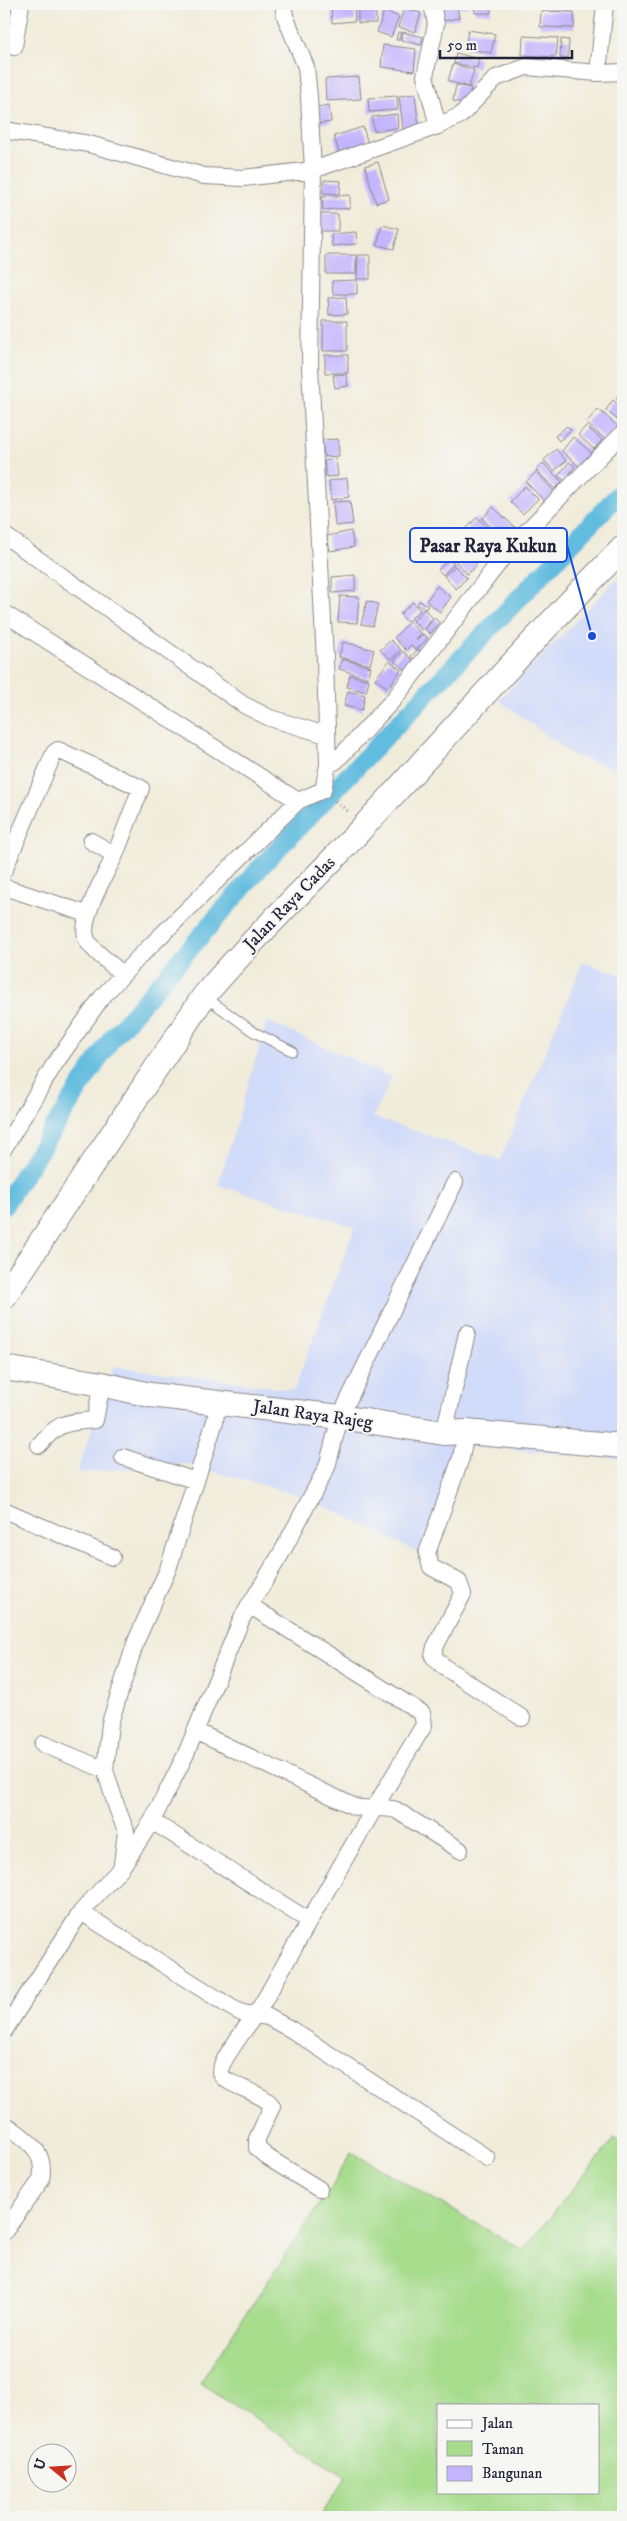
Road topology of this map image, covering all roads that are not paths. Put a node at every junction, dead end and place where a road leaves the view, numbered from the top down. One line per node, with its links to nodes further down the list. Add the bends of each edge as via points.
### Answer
1 (21, 4): 5 (street)
2 (283, 4): 10 (street, via 306,67)
3 (432, 4): 8 (street, via 436,24 425,76)
4 (605, 4): 7 (street)
5 (14, 47)
6 (623, 72): 7 (street)
7 (598, 73): 8 (street, via 526,67 511,71 496,78 461,115)
8 (438, 126): 10 (street)
9 (4, 130): 10 (street, via 89,144 204,176 243,178)
10 (313, 170): 15 (street, via 310,367 326,660)
11 (623, 433): 16 (street, via 511,548 394,699)
12 (4, 536): 15 (street, via 244,705 270,718)
13 (623, 548): 24 (street, Jalan Raya Cadas, via 565,606 363,827 242,950)
14 (4, 613): 17 (street)
15 (326, 735): 16 (street)
16 (327, 774): 17 (street, via 323,790)
17 (298, 801): 23 (street)
18 (90, 842): 19 (street)
19 (115, 855): 20 (street, via 141,788 58,750); 22 (street)
20 (4, 870)
21 (4, 887): 22 (street)
22 (87, 914): 23 (street, via 85,930 88,942)
23 (122, 974): 26 (street, via 54,1065)
24 (204, 996): 25 (lane, via 254,1032); 28 (street, Jalan Raya Cadas)
25 (292, 1051)
26 (4, 1148)
27 (455, 1182): 33 (street)
28 (4, 1298)
29 (467, 1333): 34 (street)
30 (4, 1368): 31 (street, Jalan Raya Rajeg)
31 (102, 1384): 32 (street, Jalan Raya Rajeg, via 150,1395); 35 (street, via 95,1420 64,1422)
32 (218, 1402): 33 (street, Jalan Raya Rajeg); 38 (street)
33 (340, 1417): 34 (street, Jalan Raya Rajeg); 41 (street, via 324,1475)
34 (455, 1433): 36 (street, Jalan Raya Rajeg); 42 (street, via 461,1458 426,1554 431,1567 459,1582 463,1594 435,1647 434,1656 444,1667)
35 (39, 1445)
36 (623, 1446)
37 (123, 1457): 38 (street)
38 (196, 1481): 45 (street, via 168,1569 136,1641 113,1714)
39 (4, 1510): 40 (street)
40 (112, 1557)
41 (249, 1605): 43 (street); 46 (street, via 422,1714 424,1725)
42 (522, 1718)
43 (195, 1731): 46 (street, via 355,1807); 47 (street)
44 (43, 1744): 45 (street)
45 (105, 1770): 49 (street, via 126,1831)
46 (374, 1809): 48 (street, via 396,1810); 51 (street)
47 (152, 1821): 49 (street); 51 (street)
48 (460, 1850)
49 (122, 1868): 50 (street)
50 (81, 1912): 52 (street, via 232,2008); 53 (street)
51 (309, 1921): 52 (street)
52 (256, 2016): 55 (street, via 268,2017 292,2030); 56 (street, via 228,2054 221,2067 221,2075 269,2101 272,2106 257,2148 267,2158)
53 (4, 2031)
54 (4, 2122): 57 (street, via 36,2149 42,2173 41,2180)
55 (487, 2158)
56 (318, 2189)
57 (4, 2232)

